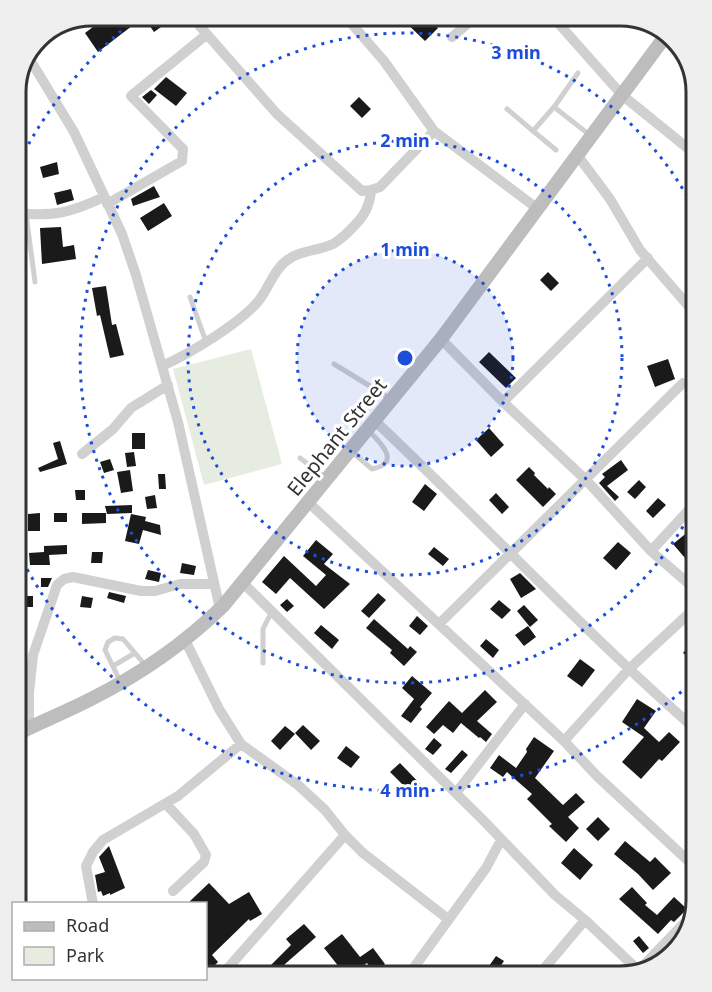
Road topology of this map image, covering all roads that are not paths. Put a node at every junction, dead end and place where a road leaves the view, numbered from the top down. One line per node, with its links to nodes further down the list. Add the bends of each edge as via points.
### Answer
1 (199, 26): 5 (street)
2 (354, 26): 13 (street)
3 (465, 26): 6 (street)
4 (561, 26): 10 (street)
5 (206, 35): 19 (street, via 277,114 362,191); 20 (street, via 131,96 183,149 182,160)
6 (452, 37)
7 (662, 40): 10 (main road, Elephant Street)
8 (32, 63): 20 (street, via 74,132)
9 (578, 73): 11 (lane)
10 (622, 95): 15 (main road, Elephant Street); 16 (street)
11 (554, 108): 14 (lane); 15 (lane)
12 (507, 109): 14 (lane)
13 (434, 131): 19 (street, via 380,187); 21 (street)
14 (533, 131): 17 (lane)
15 (593, 136): 18 (main road, Elephant Street)
16 (686, 147)
17 (556, 150)
18 (578, 156): 21 (main road, Elephant Street); 24 (street)
19 (371, 190): 29 (street, via 367,211 356,225 334,244 285,261 248,312)
20 (106, 201): 22 (street, via 57,215); 31 (street, via 136,275)
21 (538, 209): 28 (main road, Elephant Street)
22 (26, 213)
23 (26, 238): 25 (lane)
24 (648, 258): 27 (street); 35 (street)
25 (35, 282)
26 (190, 297): 29 (lane)
27 (686, 303)
28 (441, 339): 34 (main road, Elephant Street); 35 (street)
29 (206, 342): 31 (street)
30 (334, 364): 34 (lane)
31 (162, 366): 33 (street)
32 (683, 383): 41 (street)
33 (168, 384): 38 (street, via 131,408); 48 (street)
34 (393, 400): 36 (main road, Elephant Street)
35 (503, 402): 41 (street)
36 (372, 426): 37 (main road, Elephant Street); 37 (lane, via 387,452 386,461 372,469); 45 (street)
37 (351, 451): 40 (main road, Elephant Street)
38 (82, 454)
39 (300, 458): 40 (lane)
40 (328, 479): 42 (main road, Elephant Street)
41 (586, 480): 44 (street); 45 (street)
42 (308, 502): 47 (main road, Elephant Street); 52 (street)
43 (686, 513): 44 (street)
44 (651, 551): 46 (street)
45 (511, 552): 52 (street); 58 (street)
46 (686, 581)
47 (242, 582): 49 (main road, Elephant Street); 50 (street)
48 (214, 584): 49 (street); 62 (street, via 180,584 141,591 73,577 64,579 57,585 33,655)
49 (220, 609): 53 (main road, Elephant Street)
50 (272, 611): 55 (lane, via 263,629); 66 (street)
51 (686, 616): 58 (street)
52 (439, 624): 60 (street)
53 (185, 640): 57 (main road, Elephant Street); 65 (street)
54 (135, 653): 56 (lane); 56 (lane, via 123,639 108,642 105,650); 57 (lane)
55 (263, 663)
56 (113, 666): 59 (lane)
57 (147, 667): 59 (main road, Elephant Street)
58 (628, 670): 61 (street); 64 (street)
59 (121, 683): 62 (main road, Elephant Street)
60 (525, 704): 64 (street); 66 (street)
61 (686, 719)
62 (29, 728): 63 (main road, Elephant Street)
63 (26, 730)
64 (564, 741): 70 (street)
65 (241, 744): 67 (street); 68 (street, via 298,785)
66 (456, 793): 69 (street)
67 (166, 804): 71 (street, via 194,834 206,855 204,862); 72 (street, via 104,840 93,852 86,866)
68 (345, 835): 73 (street); 78 (street)
69 (501, 840): 73 (street, via 486,868); 74 (street)
70 (686, 859)
71 (173, 891)
72 (93, 902)
73 (448, 919): 79 (street)
74 (585, 920): 77 (street); 80 (street)
75 (680, 927): 76 (street)
76 (650, 959)
77 (633, 965)
78 (230, 966)
79 (414, 966)
80 (546, 966)

